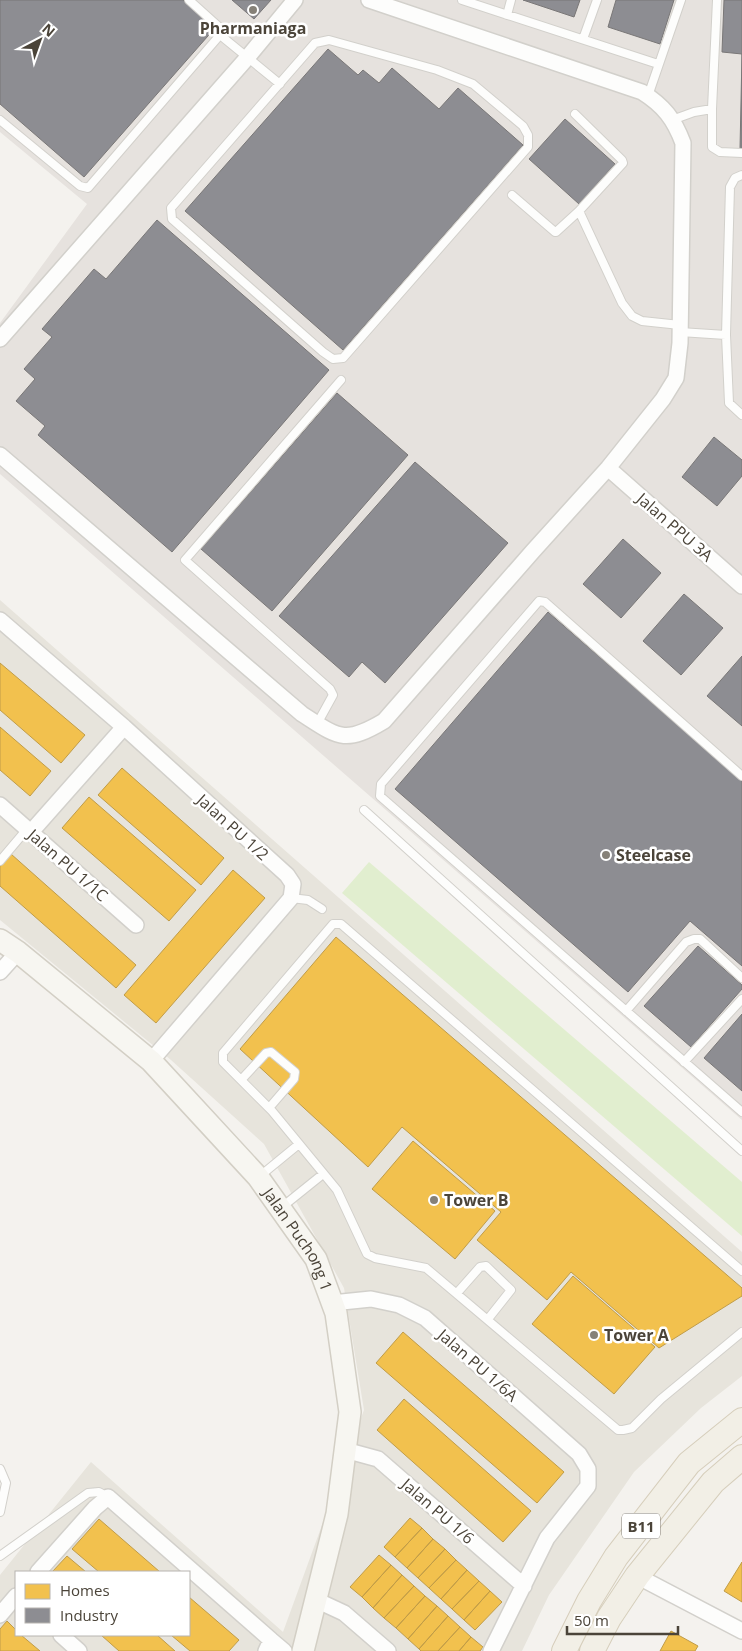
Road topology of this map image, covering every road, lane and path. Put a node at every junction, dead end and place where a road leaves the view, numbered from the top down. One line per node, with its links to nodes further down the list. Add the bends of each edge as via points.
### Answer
1 (189, 0): 10 (lane, via 219,27)
2 (295, 0): 12 (street)
3 (368, 0): 15 (street)
4 (462, 0): 9 (lane)
5 (511, 0): 9 (lane)
6 (597, 0): 11 (lane)
7 (681, 0): 13 (lane)
8 (717, 0): 16 (lane)
9 (507, 14): 11 (lane)
10 (220, 35): 12 (lane); 18 (lane, via 88,188 80,186)
11 (583, 39): 13 (lane)
12 (247, 58): 14 (lane); 26 (street)
13 (658, 64): 15 (lane)
14 (280, 84): 14 (lane, via 315,43 329,40 437,70 473,84 524,126 528,136 528,146 343,358 333,359 322,352 172,219 171,208)
15 (648, 96): 19 (street)
16 (712, 109): 19 (lane); 20 (lane, via 712,147 720,152)
17 (575, 114): 23 (lane, via 623,163)
18 (0, 120)
19 (672, 120): 24 (street, via 683,143)
20 (742, 154)
21 (742, 175): 25 (lane, via 735,178 730,187)
22 (512, 195): 23 (lane, via 554,232)
23 (579, 211): 24 (lane, via 622,303 632,316)
24 (680, 328): 25 (lane); 30 (street, via 676,378)
25 (726, 334): 28 (lane, via 729,403)
26 (0, 338)
27 (341, 380): 33 (lane, via 185,560 330,690 333,695)
28 (742, 414)
29 (0, 455): 33 (street)
30 (608, 468): 31 (street, Jalan PPU 3A); 33 (street, via 384,721 366,732 345,737)
31 (742, 586)
32 (0, 620): 34 (street, Jalan PU 1/2)
33 (317, 724)
34 (124, 728): 38 (street); 40 (street, Jalan PU 1/2, via 287,875 293,884)
35 (742, 776): 48 (lane, via 545,602 539,601 381,784 380,796)
36 (0, 806): 38 (street, Jalan PU 1/1C)
37 (364, 810): 55 (lane)
38 (29, 831): 39 (lane); 42 (street, Jalan PU 1/1C)
39 (0, 861)
40 (291, 898): 41 (lane, via 308,900); 49 (street)
41 (322, 909)
42 (136, 924)
43 (0, 940): 44 (street, Jalan Puchong 1)
44 (18, 952): 45 (street); 49 (street, Jalan Puchong 1)
45 (0, 972)
46 (742, 978): 48 (lane, via 700,939 694,939 686,942)
47 (742, 1000): 50 (lane)
48 (626, 1011): 50 (lane)
49 (151, 1061): 57 (street, Jalan Puchong 1)
50 (684, 1062): 53 (lane)
51 (241, 1080): 52 (lane); 52 (lane, via 266,1053 271,1052 296,1072 294,1079); 59 (lane, via 222,1062 223,1054 333,924 341,924)
52 (269, 1108): 54 (lane)
53 (742, 1112)
54 (299, 1144): 56 (lane); 57 (lane)
55 (742, 1151)
56 (323, 1174): 58 (lane); 60 (lane, via 336,1190 367,1254 426,1268)
57 (258, 1177): 58 (street, Jalan Puchong 1)
58 (281, 1209): 61 (street, Jalan Puchong 1, via 316,1258)
59 (742, 1271)
60 (457, 1293): 62 (lane); 62 (lane, via 480,1267 486,1266 511,1290)
61 (332, 1303): 65 (street, Jalan Puchong 1, via 350,1412); 75 (street, Jalan PU 1/6A, via 371,1299 400,1305 425,1318 579,1454 588,1469 588,1486 547,1538)
62 (488, 1319): 63 (lane, via 618,1430 632,1428 661,1399)
63 (742, 1332)
64 (742, 1420): 87 (main road, B11, via 690,1463 622,1549 589,1601)
65 (345, 1450): 75 (street, Jalan PU 1/6, via 378,1459); 77 (street, Jalan Puchong 1, via 337,1514)
66 (742, 1457): 74 (main road, B11, via 713,1482)
67 (0, 1469): 69 (lane, via 6,1483)
68 (108, 1497): 70 (lane, via 99,1492 88,1492); 71 (street, via 94,1508); 72 (street)
69 (0, 1512)
70 (0, 1556)
71 (39, 1571)
72 (188, 1571)
73 (190, 1573): 81 (street)
74 (637, 1576): 79 (street); 88 (main road, B11)
75 (524, 1586): 86 (street)
76 (15, 1597): 78 (street)
77 (316, 1600): 84 (street, Jalan Puchong 1); 85 (street, via 344,1613)
78 (0, 1615)
79 (742, 1631)
80 (62, 1636): 82 (street)
81 (268, 1645): 83 (street)
82 (79, 1651)
83 (284, 1651)
84 (303, 1651)
85 (388, 1651)
86 (491, 1651)
87 (564, 1651)
88 (592, 1651)

